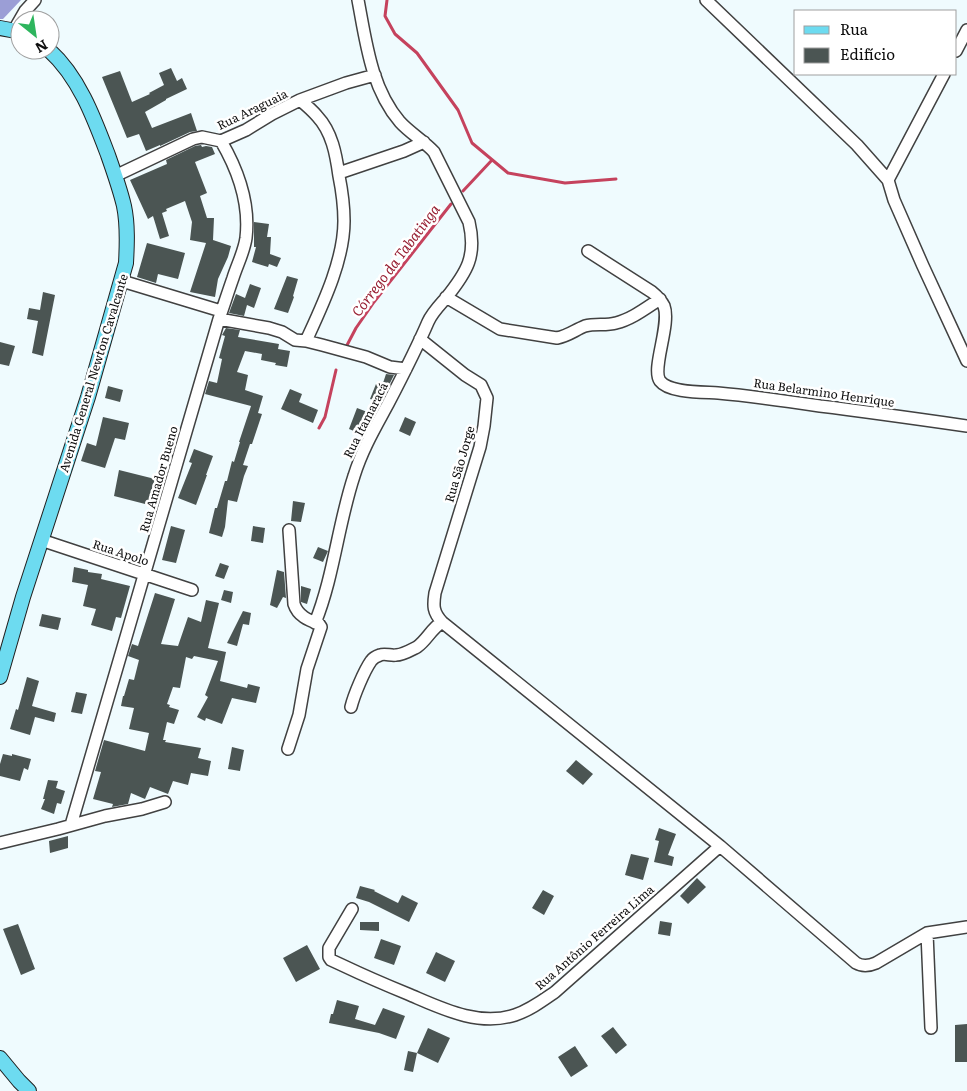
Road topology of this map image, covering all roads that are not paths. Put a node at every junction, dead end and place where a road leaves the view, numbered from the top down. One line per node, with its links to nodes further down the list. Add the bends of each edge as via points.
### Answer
1 (35, 0): 4 (street)
2 (358, 0): 8 (street)
3 (706, 0): 15 (street)
4 (25, 10)
5 (967, 30): 6 (street)
6 (957, 49)
7 (59, 60): 14 (main road, Avenida General Newton Cavalcante, via 77,85 92,115)
8 (375, 75): 10 (street, Rua Araguaia); 12 (street, via 391,110)
9 (943, 75): 15 (street)
10 (300, 100): 11 (street, Rua Araguaia); 13 (street, via 327,129)
11 (221, 141): 14 (street, Rua Araguaia, via 202,137 192,139); 20 (street, Rua Amador Bueno, via 240,183 247,221 246,239)
12 (424, 142): 13 (street); 18 (street, Rua Itamaracá, via 440,162 471,233 471,258)
13 (339, 172): 22 (street, via 344,222 338,259)
14 (116, 176): 17 (main road, Avenida General Newton Cavalcante, via 127,235)
15 (888, 180): 23 (street, via 894,200)
16 (588, 251): 19 (street)
17 (122, 280): 20 (street); 27 (main road, Avenida General Newton Cavalcante)
18 (446, 297): 19 (street, via 500,329 557,338 586,326 616,323); 21 (street, Rua Itamaracá, via 432,314)
19 (660, 299): 25 (street, Rua Belarmino Henrique, via 666,314 658,378 665,386)
20 (220, 315): 22 (street); 28 (street, Rua Amador Bueno)
21 (420, 339): 24 (street, Rua Itamaracá); 30 (street, Rua São Jorge, via 481,385 487,398 480,447 435,593 433,607)
22 (306, 341): 24 (street)
23 (967, 361)
24 (406, 369): 31 (street, Rua Itamaracá, via 364,448 354,476)
25 (967, 426)
26 (290, 530): 31 (street, via 294,604 300,615)
27 (41, 540): 28 (street, Rua Apolo); 32 (main road, Avenida General Newton Cavalcante)
28 (144, 575): 29 (street, Rua Apolo); 36 (street, Rua Amador Bueno)
29 (192, 590)
30 (442, 622): 33 (street, via 415,648 396,656 383,654 373,658); 38 (street)
31 (317, 624): 34 (street, Rua Itamaracá, via 321,629 307,669 299,715)
32 (0, 677)
33 (351, 707)
34 (288, 749)
35 (165, 802): 36 (street)
36 (71, 825): 37 (street)
37 (0, 843)
38 (720, 846): 39 (street, Rua Antônio Ferreira Lima, via 555,992 534,1007 496,1019 450,1012 331,960 329,948); 41 (street, via 860,966 870,966)
39 (352, 909)
40 (967, 927): 41 (street)
41 (927, 933): 42 (street)
42 (931, 1028)
43 (0, 1058): 44 (main road)
44 (29, 1091)

